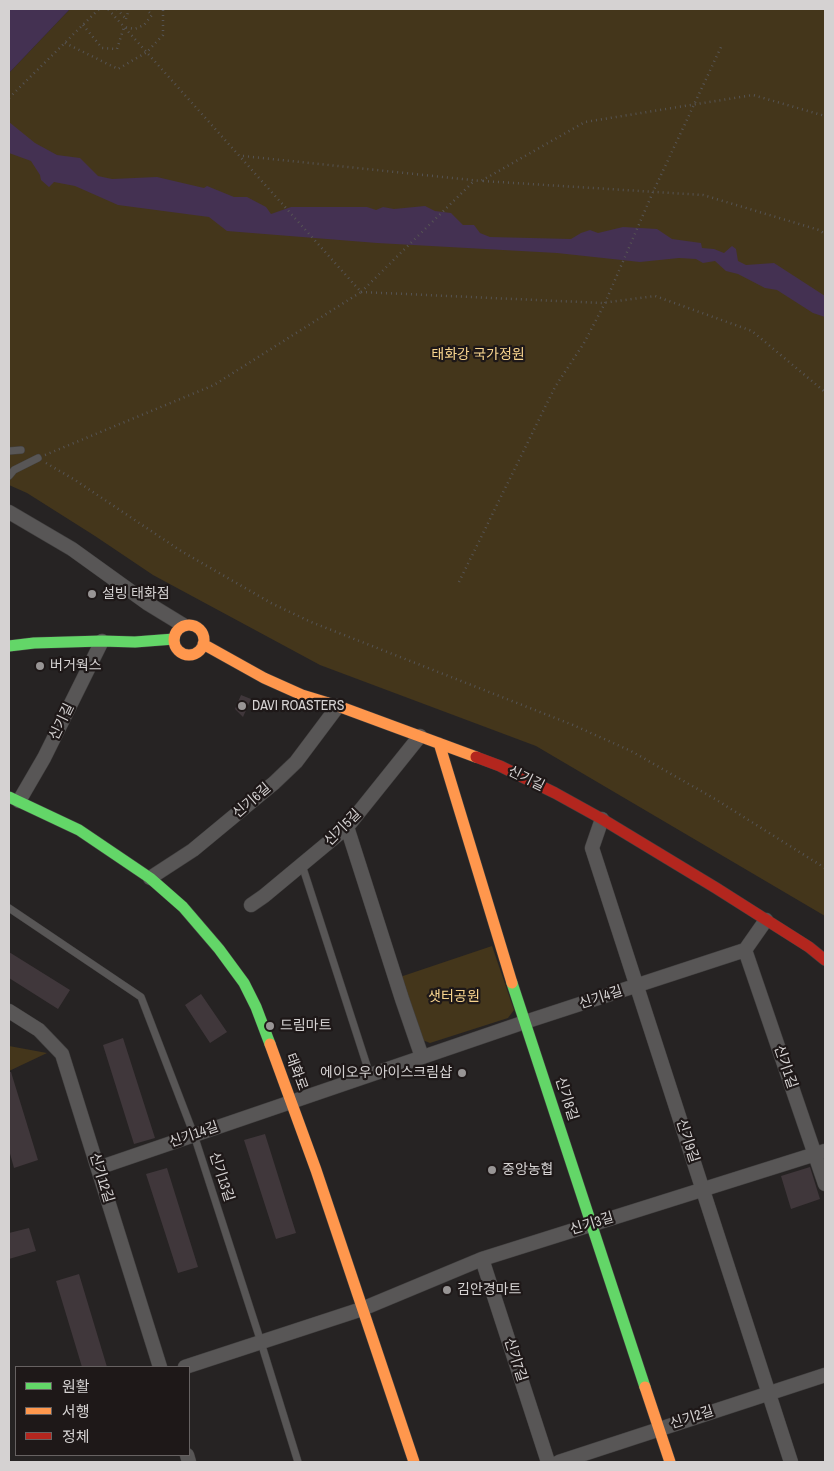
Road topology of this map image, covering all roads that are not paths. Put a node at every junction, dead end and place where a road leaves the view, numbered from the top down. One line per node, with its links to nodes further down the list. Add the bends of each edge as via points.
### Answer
1 (21, 450): 2 (lane)
2 (9, 451)
3 (38, 458): 4 (lane)
4 (9, 476)
5 (9, 512): 6 (street, via 72,549)
6 (183, 625): 7 (street); 9 (street, via 199,628)
7 (174, 638): 8 (street); 9 (street, via 177,650 186,655 197,652)
8 (102, 641): 10 (street); 14 (street, 신기길, via 44,758)
9 (203, 644): 11 (street, 신기길, via 264,678)
10 (9, 646)
11 (338, 706): 12 (street, 신기길); 18 (street, 신기6길, via 296,762 274,783 194,850)
12 (420, 736): 13 (street, 신기길); 16 (street, 신기5길)
13 (439, 743): 15 (street, 신기길, via 500,766); 26 (street, 신기8길)
14 (14, 799): 18 (street, 태화로, via 79,830)
15 (602, 819): 21 (street, 신기길); 24 (street, 신기9길, via 592,848)
16 (348, 827): 17 (street, 신기5길); 27 (street)
17 (302, 865): 19 (street, 신기5길); 28 (lane)
18 (150, 878): 29 (street, 태화로, via 183,907 244,983)
19 (250, 904)
20 (9, 908): 30 (lane, 신기13길, via 141,997)
21 (766, 920): 22 (street); 23 (street, 신기길)
22 (745, 950): 24 (street, 신기4길); 31 (street, 신기1길)
23 (825, 960)
24 (637, 986): 26 (street, 신기4길); 34 (street, 신기9길)
25 (9, 1011): 32 (street, 신기12길, via 39,1030 62,1054)
26 (524, 1022): 27 (street, 신기4길); 35 (street, 신기8길)
27 (422, 1057): 28 (street, 신기4길)
28 (370, 1075): 29 (street, 신기4길)
29 (291, 1102): 30 (street, 신기14길); 37 (street, 태화로)
30 (194, 1134): 32 (street, 신기14길); 38 (lane, 신기13길)
31 (820, 1153): 33 (street, 신기1길); 34 (street, 신기3길)
32 (98, 1168): 39 (street, 신기12길)
33 (825, 1184)
34 (703, 1189): 35 (street, 신기3길); 42 (street, 신기9길)
35 (592, 1224): 36 (street, 신기3길); 43 (street, 신기8길)
36 (482, 1259): 37 (street, 신기3길); 46 (street, 신기7길)
37 (362, 1309): 38 (street, 신기3길); 45 (street, 태화로)
38 (261, 1341): 40 (street, 신기3길); 44 (lane, 신기13길)
39 (160, 1366)
40 (188, 1366)
41 (825, 1375): 42 (street, 신기2길)
42 (769, 1393): 43 (street, 신기2길); 49 (street, 신기9길)
43 (659, 1429): 47 (street, 신기2길); 48 (street, 신기8길)
44 (298, 1462)
45 (414, 1462)
46 (548, 1462)
47 (559, 1462)
48 (670, 1462)
49 (791, 1462)

